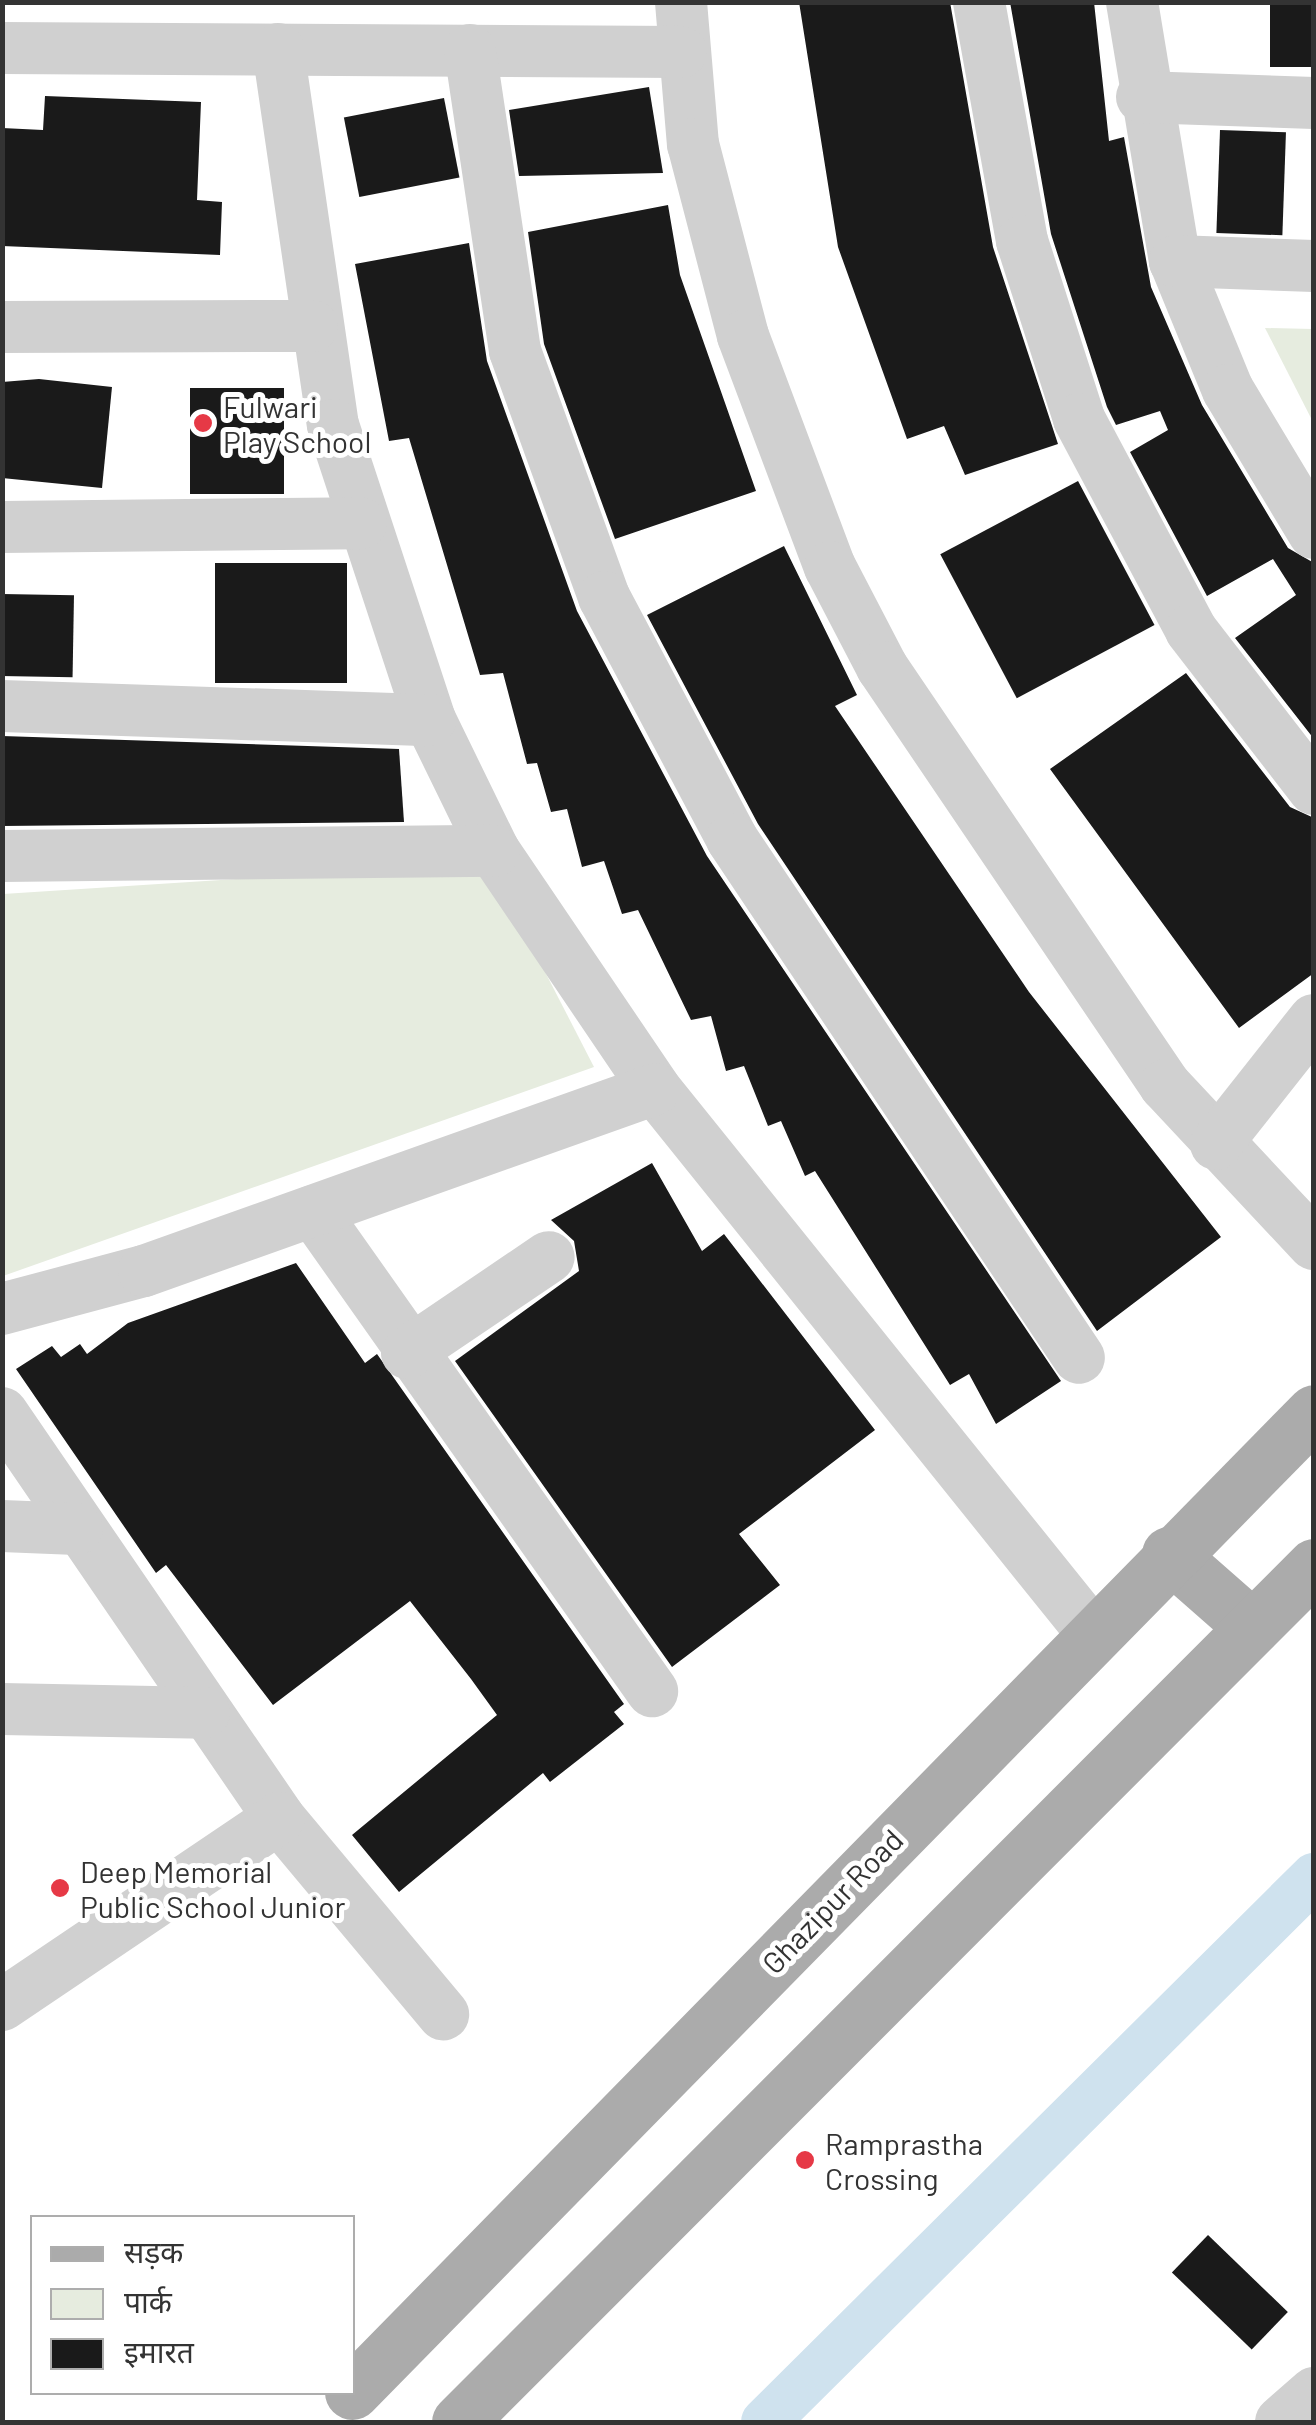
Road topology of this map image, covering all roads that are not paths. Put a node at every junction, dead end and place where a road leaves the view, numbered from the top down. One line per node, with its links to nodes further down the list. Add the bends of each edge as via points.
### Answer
1 (979, 2): 18 (street, via 1017,222 1079,419 1191,630)
2 (1132, 2): 7 (street)
3 (681, 27): 6 (street); 23 (street, via 693,144 743,336 830,567 979,814 1165,1086)
4 (2, 48): 5 (street)
5 (278, 49): 6 (street); 11 (street)
6 (470, 50): 29 (street, via 514,352 604,597 732,839)
7 (1142, 97): 8 (street); 9 (street)
8 (1314, 103)
9 (1175, 261): 10 (street); 15 (street, via 1228,390)
10 (1314, 266)
11 (312, 326): 12 (street); 13 (street)
12 (2, 327)
13 (361, 523): 14 (street); 17 (street)
14 (2, 527)
15 (1314, 533)
16 (2, 706): 17 (street)
17 (430, 720): 19 (street)
18 (1314, 789)
19 (494, 851): 20 (street); 22 (street)
20 (2, 856)
21 (1314, 1020): 23 (street)
22 (655, 1089): 24 (street); 37 (street)
23 (1216, 1144): 25 (street)
24 (313, 1210): 27 (street); 28 (street)
25 (1314, 1244)
26 (548, 1257): 28 (street)
27 (2, 1309)
28 (407, 1353): 38 (street)
29 (1079, 1358)
30 (2, 1413): 33 (street)
31 (1313, 1414): 34 (main road, Ghazipur Road)
32 (2, 1526): 33 (street)
33 (77, 1529): 40 (street)
34 (1169, 1554): 36 (main road); 37 (main road, Ghazipur Road)
35 (1309, 1579): 36 (main road)
36 (1252, 1627): 48 (main road)
37 (1093, 1634): 44 (main road, Ghazipur Road)
38 (652, 1691)
39 (2, 1709): 40 (street)
40 (204, 1713): 41 (street)
41 (278, 1818): 42 (street); 43 (street)
42 (2, 2005)
43 (443, 2014)
44 (355, 2389)
45 (1314, 2393): 49 (street)
46 (349, 2395): 47 (main road, Ghazipur Road)
47 (323, 2422)
48 (458, 2422)
49 (1281, 2422)

